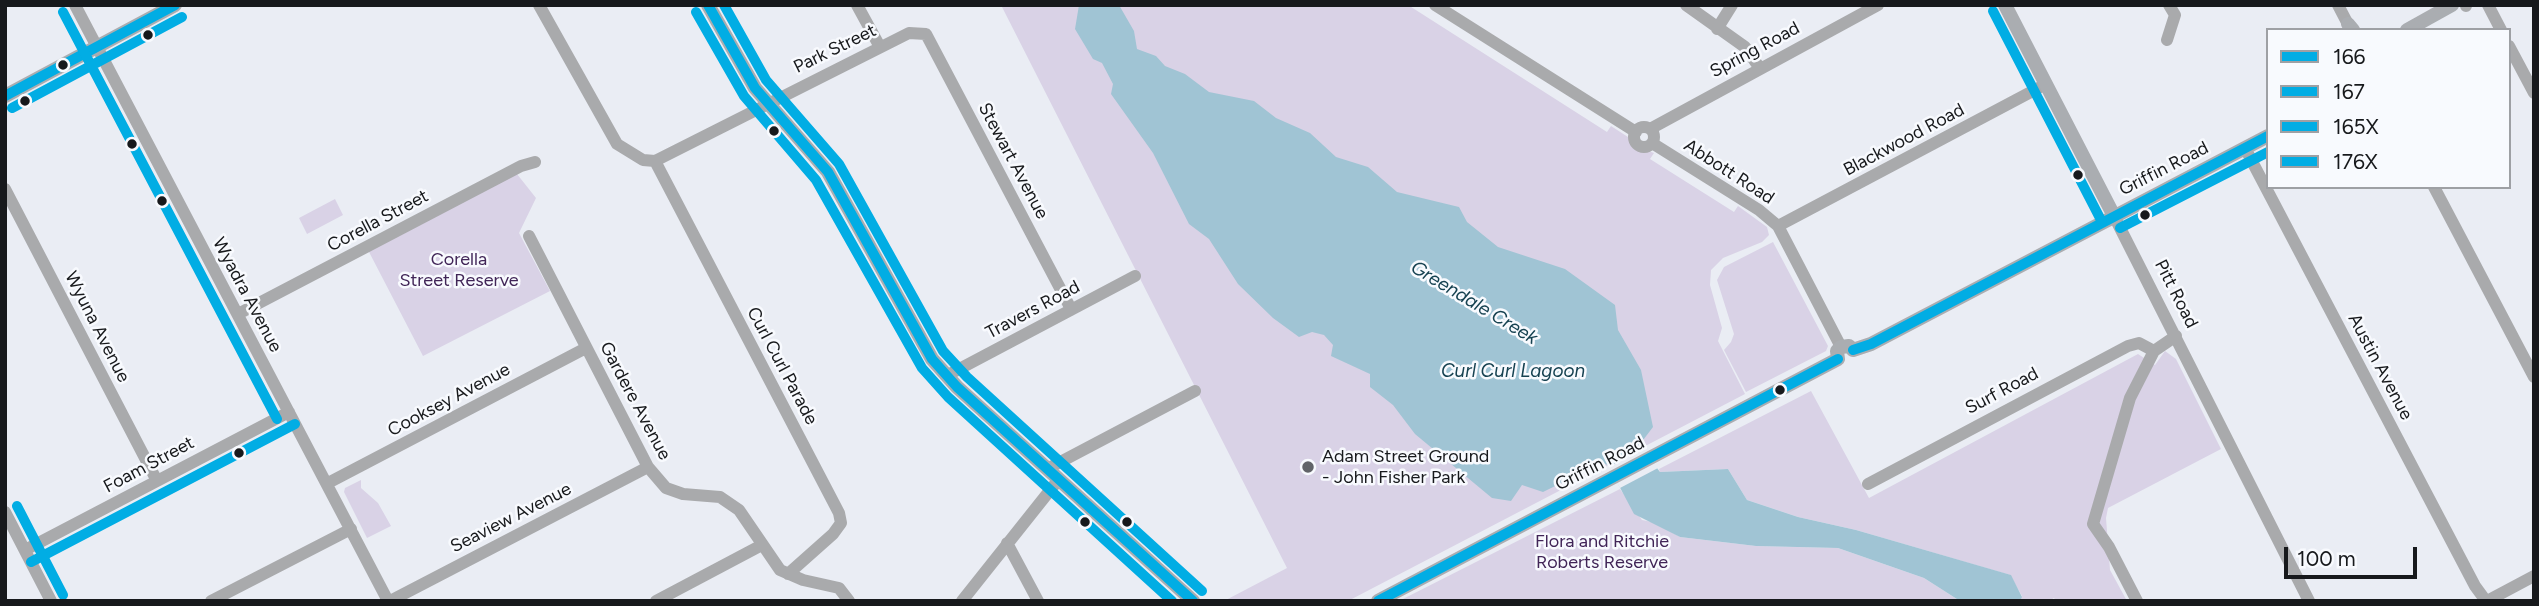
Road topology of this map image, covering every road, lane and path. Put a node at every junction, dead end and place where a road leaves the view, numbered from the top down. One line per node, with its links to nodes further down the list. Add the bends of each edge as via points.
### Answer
1 (75, 5): 23 (street, Wyadra Avenue)
2 (175, 5): 23 (main road)
3 (539, 5): 36 (street, via 617,144 636,158)
4 (708, 5): 30 (main road)
5 (857, 5): 24 (street)
6 (1435, 5): 32 (street, Abbott Road)
7 (1686, 5): 20 (street)
8 (1732, 5): 20 (street)
9 (1878, 5): 26 (street, Spring Road)
10 (2005, 5): 27 (main road, Pitt Road)
11 (2169, 5): 22 (street, via 2175,15)
12 (2338, 5): 16 (street)
13 (2452, 5): 17 (main road)
14 (2466, 5): 18 (main road)
15 (2488, 5): 19 (street)
16 (2350, 28)
17 (2411, 28)
18 (2426, 28)
19 (2500, 28)
20 (1717, 29): 26 (street, via 1745,47)
21 (921, 31): 24 (street, Park Street); 46 (street, Stewart Avenue, via 930,39)
22 (2167, 40)
23 (97, 47): 29 (main road); 47 (street, Wyadra Avenue)
24 (880, 47): 30 (street, Park Street)
25 (2511, 50): 28 (street)
26 (1759, 67): 31 (street, Spring Road)
27 (2046, 84): 42 (main road, Pitt Road); 43 (street, Blackwood Road)
28 (2534, 93)
29 (5, 96)
30 (767, 103): 36 (street, Park Street); 53 (main road, via 828,172 919,340)
31 (1650, 128): 32 (street); 34 (street)
32 (1636, 132): 34 (street, Abbott Road, via 1634,138 1640,146)
33 (2266, 137): 35 (main road, Griffin Road)
34 (1652, 143): 43 (street, Abbott Road)
35 (2245, 148): 38 (street, Austin Avenue); 42 (main road, Griffin Road)
36 (655, 160): 68 (street, Curl Curl Parade, via 839,513 841,523 833,534)
37 (535, 162): 47 (street, Corella Street)
38 (2266, 188)
39 (5, 189): 60 (street, Wyuna Avenue)
40 (2267, 189): 81 (street, Austin Avenue)
41 (2435, 189): 52 (street)
42 (2114, 216): 48 (street, Pitt Road); 51 (main road, Griffin Road, via 1871,344)
43 (1777, 226): 51 (street, Abbott Road)
44 (529, 236): 49 (street, Gardere Avenue)
45 (1135, 276): 46 (street, Travers Road)
46 (1071, 309): 53 (street, Travers Road)
47 (238, 314): 56 (street, Wyadra Avenue)
48 (2176, 336): 50 (street); 80 (street, Pitt Road)
49 (586, 348): 57 (street, Gardere Avenue); 61 (street, Cooksey Avenue)
50 (2154, 351): 62 (street, Surf Road, via 2135,343 2110,354); 79 (street, via 2124,410 2092,524)
51 (1844, 352): 78 (main road, Griffin Road)
52 (2531, 363): 54 (street)
53 (946, 376): 58 (main road)
54 (2534, 377)
55 (1195, 391): 58 (street)
56 (289, 412): 60 (street, Foam Street); 61 (street, Wyadra Avenue)
57 (648, 467): 66 (street, Gardere Avenue, via 666,488 720,497 739,510); 72 (street, Seaview Avenue)
58 (1047, 469): 59 (main road)
59 (1059, 480): 65 (street); 77 (main road)
60 (157, 481): 67 (street, Foam Street)
61 (328, 483): 64 (street, Wyadra Avenue)
62 (1868, 484)
63 (5, 512): 67 (street)
64 (351, 529): 71 (street); 72 (street, Wyadra Avenue)
65 (1007, 543): 75 (street); 76 (street)
66 (760, 545): 68 (street, Gardere Avenue); 73 (street)
67 (25, 550): 70 (street)
68 (788, 574): 74 (street, Gardere Avenue, via 839,588)
69 (2534, 576): 81 (street)
70 (51, 601)
71 (211, 601)
72 (389, 601)
73 (656, 601)
74 (849, 601)
75 (962, 601)
76 (1038, 601)
77 (1193, 601)
78 (1378, 601)
79 (2137, 601)
80 (2309, 601)
81 (2486, 601)

